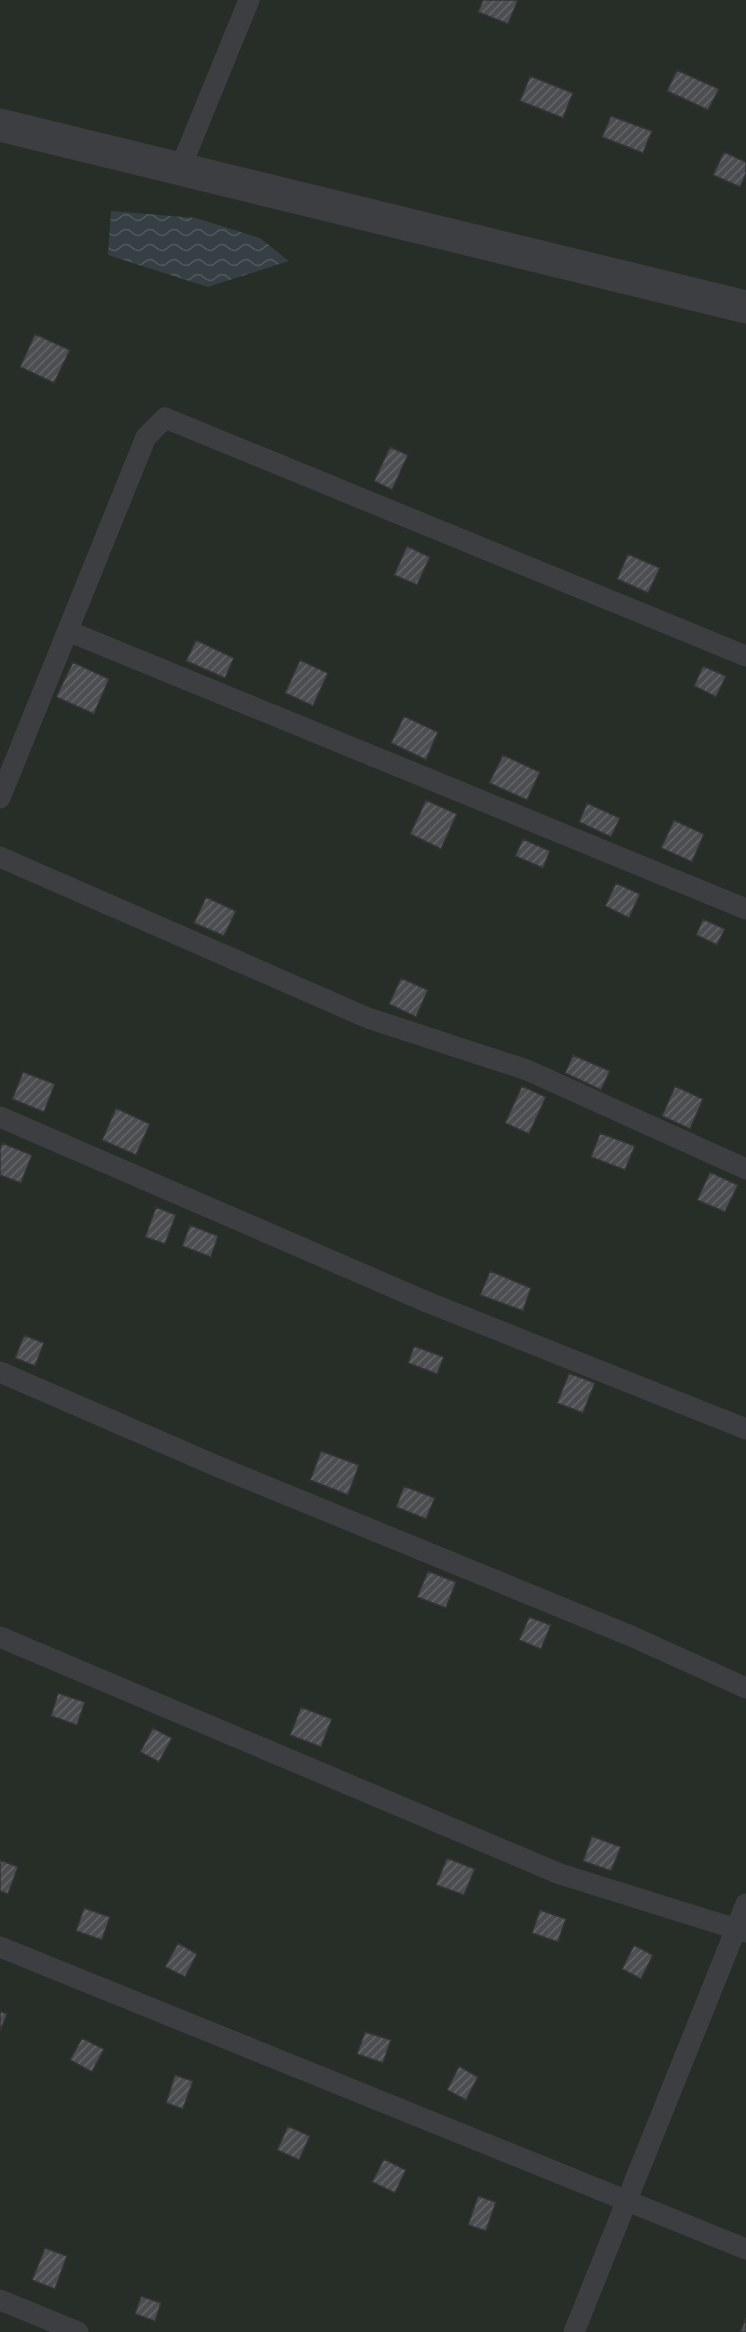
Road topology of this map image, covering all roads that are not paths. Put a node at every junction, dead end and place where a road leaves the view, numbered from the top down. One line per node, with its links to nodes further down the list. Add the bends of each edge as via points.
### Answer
1 (249, 0): 3 (lane)
2 (0, 125): 3 (street)
3 (180, 169): 4 (street)
4 (746, 306)
5 (68, 631): 6 (lane, via 146,437 165,418); 7 (lane); 9 (lane)
6 (746, 656)
7 (0, 798)
8 (0, 857): 11 (lane, via 368,1018 527,1070)
9 (746, 909)
10 (0, 1117): 13 (lane, via 427,1302)
11 (746, 1169)
12 (0, 1372): 15 (lane, via 219,1467 631,1636)
13 (746, 1429)
14 (0, 1637): 17 (lane, via 560,1874)
15 (746, 1688)
16 (746, 1904): 17 (lane)
17 (741, 1930): 19 (lane)
18 (0, 1947): 19 (lane)
19 (628, 2201): 20 (lane); 23 (lane)
20 (746, 2249)
21 (0, 2300): 22 (lane)
22 (78, 2332)
23 (574, 2332)

